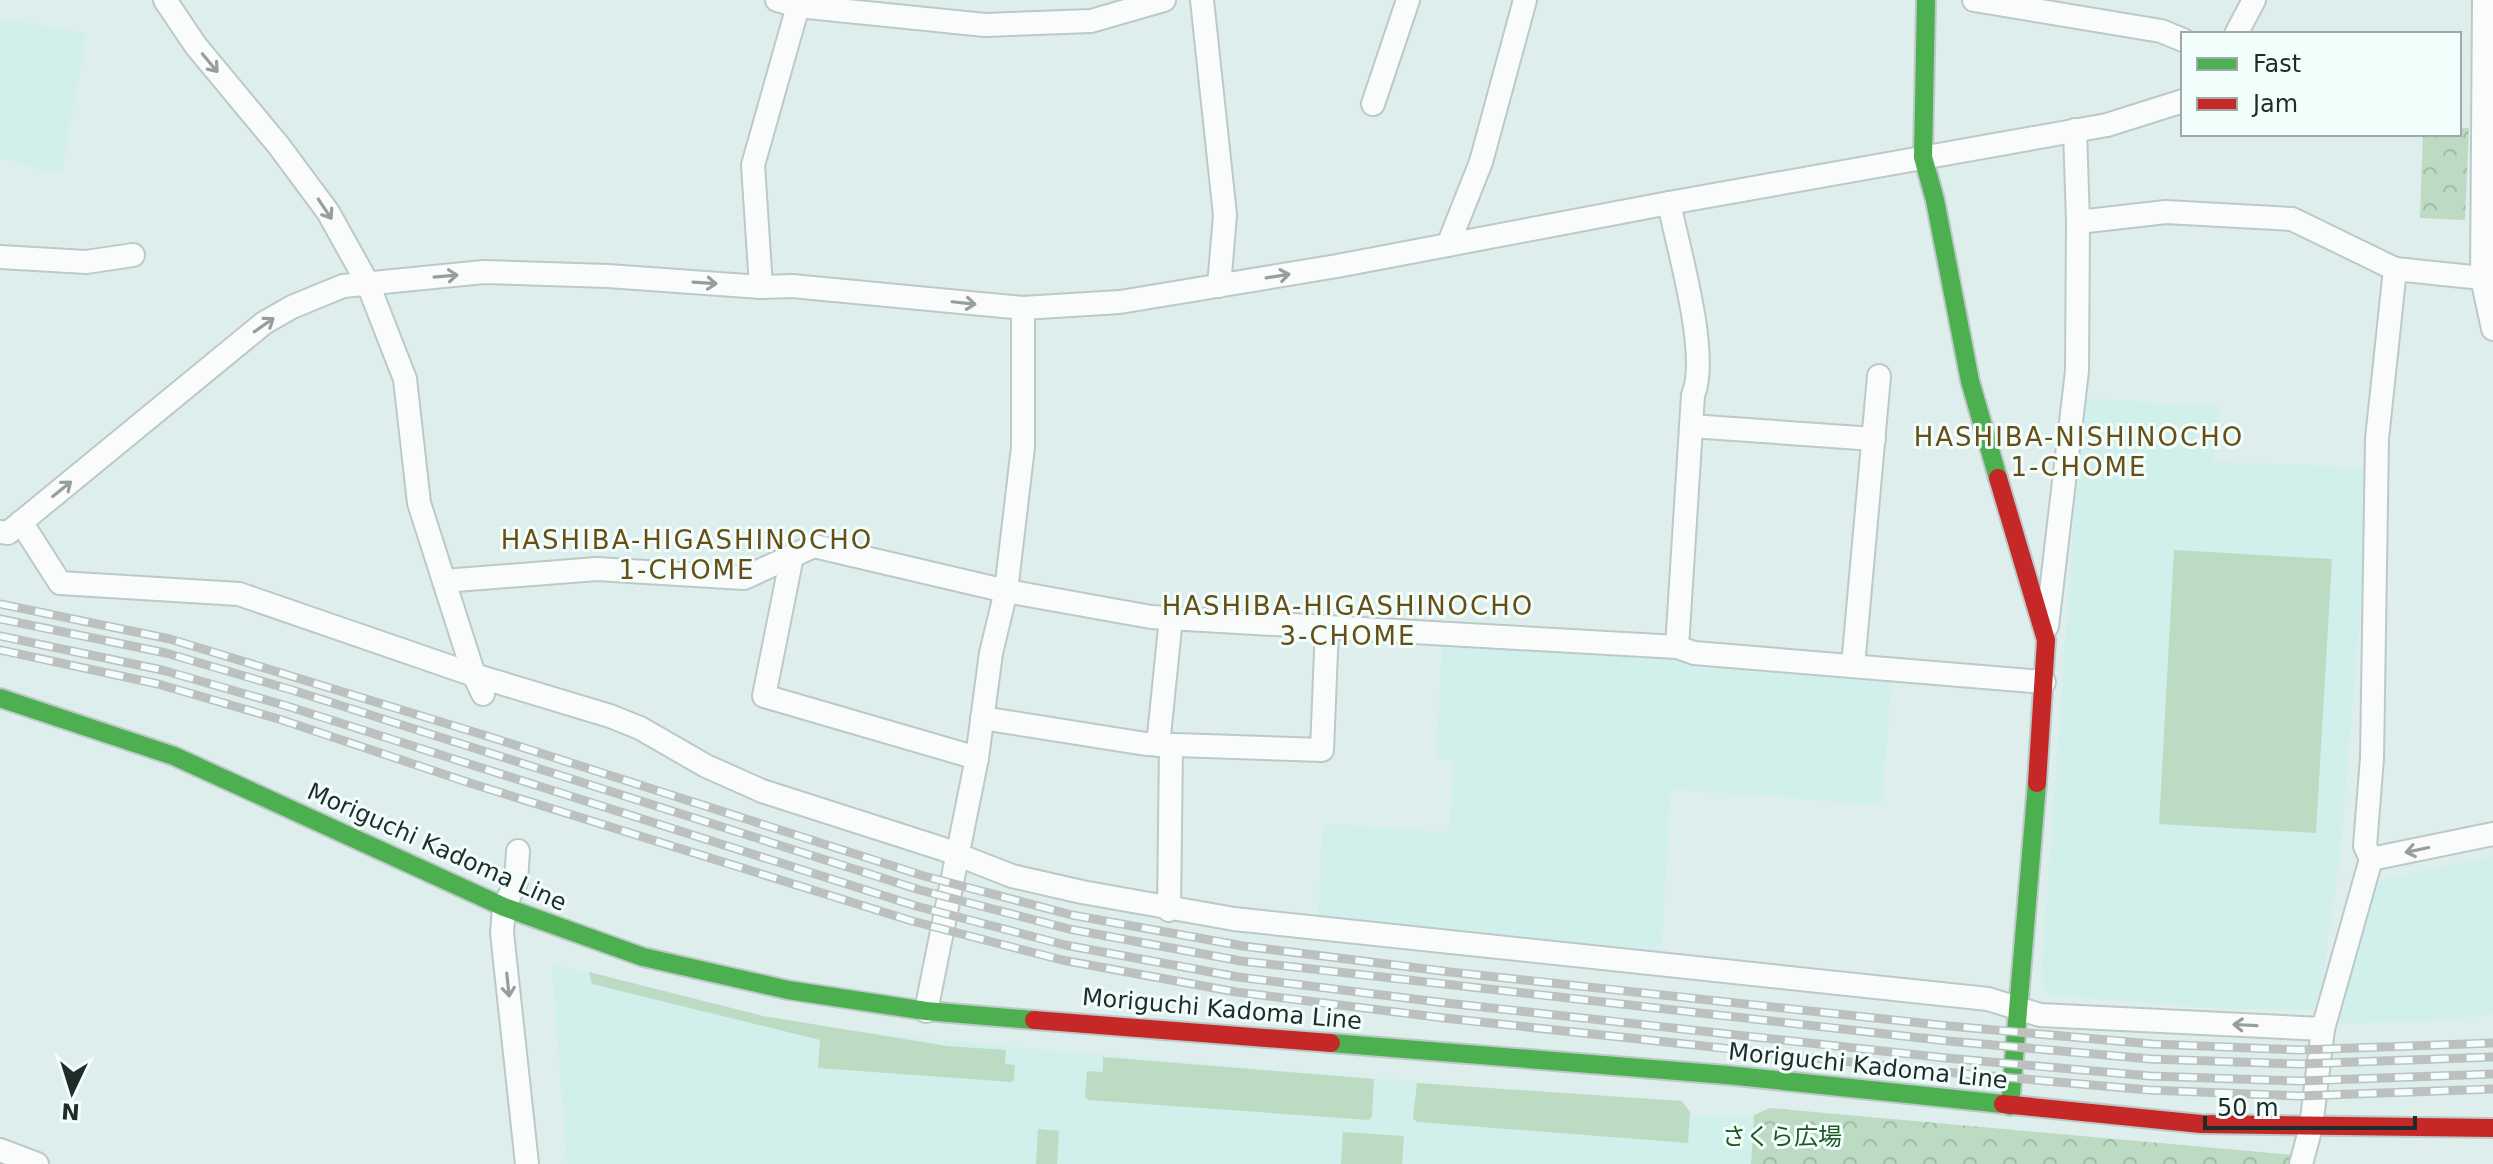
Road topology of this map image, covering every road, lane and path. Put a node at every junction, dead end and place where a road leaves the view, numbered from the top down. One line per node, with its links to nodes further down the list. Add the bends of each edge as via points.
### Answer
1 (165, 0): 24 (street, one-way to 24, via 328,212)
2 (1164, 0): 10 (street, via 1091,21 985,25)
3 (1202, 0): 25 (street, via 1225,215)
4 (1408, 0): 14 (street)
5 (1525, 0): 19 (street, via 1481,162)
6 (1926, 0): 16 (main road)
7 (1974, 0): 12 (street, via 2161,31)
8 (2254, 0): 11 (street)
9 (2484, 0): 23 (street)
10 (788, 3): 26 (street, via 753,165)
11 (2237, 32)
12 (2181, 39)
13 (2181, 102): 15 (street)
14 (1373, 104)
15 (2075, 130): 16 (street); 18 (street)
16 (1923, 157): 17 (street); 39 (main road, via 1970,381)
17 (1669, 203): 19 (street); 30 (street, via 1698,350)
18 (2078, 222): 22 (street, via 2166,212 2292,219); 39 (street, via 2077,371)
19 (1448, 245): 25 (street, one-way to 19)
20 (133, 255): 21 (street, via 86,262)
21 (0, 257)
22 (2395, 269): 23 (street); 51 (street, via 2377,439 2372,758 2365,846)
23 (2482, 278): 28 (street)
24 (368, 284): 26 (street, one-way to 26, via 484,272); 32 (street, one-way to 24, via 264,323 343,286); 35 (street, via 405,379 419,503)
25 (1219, 286): 27 (street, via 1120,302)
26 (761, 287): 27 (street, one-way to 27)
27 (1023, 308): 36 (street, via 1023,447)
28 (2493, 329)
29 (1879, 376): 31 (street)
30 (1691, 426): 31 (street); 40 (street)
31 (1874, 439): 41 (street)
32 (21, 522): 33 (street, via 8,533); 43 (street, via 60,583 239,594)
33 (0, 532)
34 (792, 556): 35 (street, via 744,578 597,569); 36 (street, via 814,546); 47 (street, via 764,696)
35 (444, 581): 43 (street)
36 (1006, 591): 37 (street); 45 (street)
37 (1171, 618): 38 (street); 46 (street)
38 (1327, 627): 40 (street); 46 (street, via 1322,750)
39 (2046, 640): 42 (main road)
40 (1677, 647): 41 (street, via 1694,653)
41 (1853, 666): 42 (street)
42 (2044, 682): 54 (main road)
43 (478, 685): 50 (street, via 610,716 762,791)
44 (0, 698): 52 (main road, Moriguchi Kadoma Line, via 174,756)
45 (982, 718): 46 (street); 47 (street)
46 (1165, 745): 53 (street)
47 (977, 758): 50 (street)
48 (2493, 834): 51 (street, one-way to 51)
49 (518, 851): 52 (street, via 516,882)
50 (958, 855): 53 (street, via 1012,876); 55 (street)
51 (2371, 859): 56 (street)
52 (504, 907): 55 (main road, Moriguchi Kadoma Line, via 643,957 788,990); 62 (street, one-way to 62, via 502,933)
53 (1169, 910): 54 (street, via 1972,997)
54 (2018, 1007): 56 (street, one-way to 54, via 2040,1015); 57 (main road)
55 (926, 1011): 57 (main road, Moriguchi Kadoma Line, via 1711,1074)
56 (2323, 1029): 58 (street)
57 (2010, 1106): 58 (main road, Moriguchi Kadoma Line, via 2201,1124)
58 (2311, 1127): 59 (main road, Moriguchi Kadoma Line); 63 (street)
59 (2493, 1128)
60 (0, 1150): 61 (street)
61 (37, 1164)
62 (527, 1164)
63 (2301, 1164)

